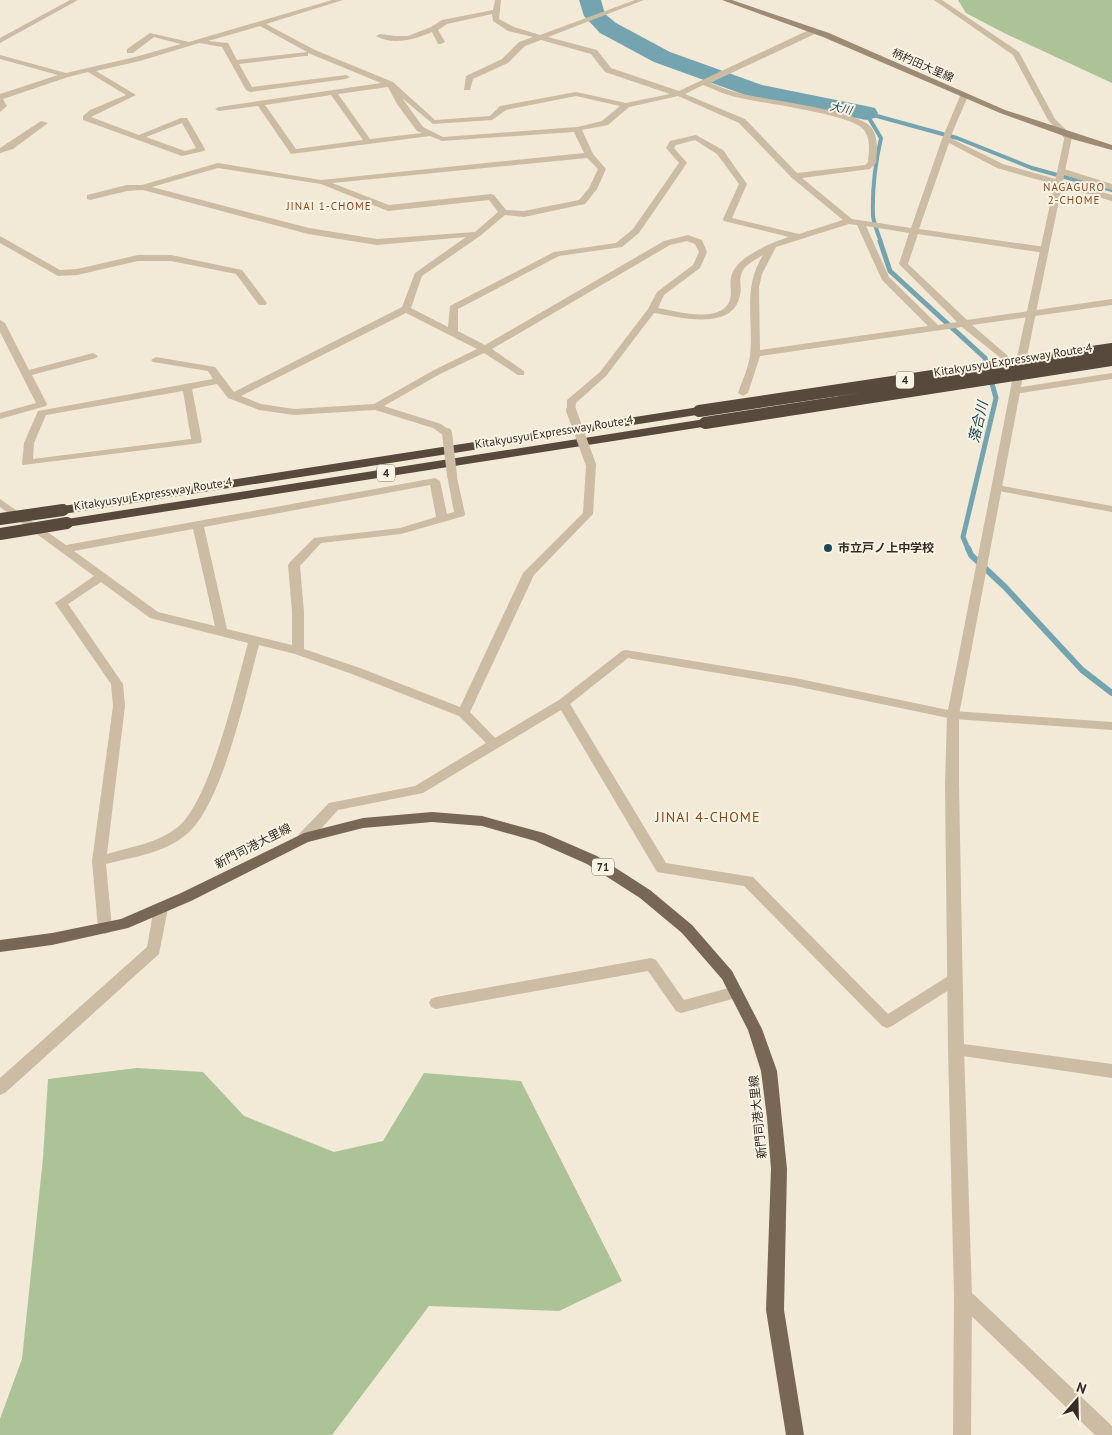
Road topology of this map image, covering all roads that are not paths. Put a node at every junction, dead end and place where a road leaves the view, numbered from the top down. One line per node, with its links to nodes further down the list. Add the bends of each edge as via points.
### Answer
1 (75, 0): 13 (street)
2 (340, 0): 8 (street)
3 (498, 0): 7 (street)
4 (640, 0): 12 (street)
5 (725, 0): 10 (main road, 柄杓田大里線)
6 (937, 0): 37 (street, via 1016,54 1052,120)
7 (496, 12): 9 (street, via 445,22); 12 (street, via 495,20)
8 (260, 23): 15 (street); 24 (street, via 312,52)
9 (434, 29): 11 (street, via 409,39 391,40); 14 (street)
10 (814, 31): 23 (street); 28 (main road, 柄杓田大里線)
11 (380, 36)
12 (542, 36): 25 (street, via 522,44 506,61 469,78); 27 (street, via 594,52 608,70)
13 (0, 41)
14 (441, 42)
15 (193, 43): 16 (street, via 153,35); 19 (street, via 226,45); 20 (street)
16 (130, 51)
17 (305, 54): 19 (street)
18 (0, 57): 21 (street)
19 (234, 62): 22 (street, via 250,90)
20 (88, 69): 21 (street); 38 (street, via 132,95 86,118)
21 (66, 75): 29 (street)
22 (346, 77)
23 (704, 83): 27 (street); 44 (street, via 736,95 846,117 866,128 874,146 872,163 867,167)
24 (390, 84): 26 (street); 31 (street, via 433,122 492,118 503,108 576,94); 36 (street, via 420,128)
25 (467, 88)
26 (333, 92): 30 (street); 40 (street)
27 (678, 94): 31 (street); 44 (street, via 742,121)
28 (964, 96): 37 (main road, 柄杓田大里線); 39 (street)
29 (0, 99): 33 (street, via 3,106)
30 (260, 103): 32 (street); 40 (street, via 294,152)
31 (626, 105): 35 (street, via 605,123)
32 (219, 109)
33 (0, 110)
34 (44, 123): 42 (street, via 10,148)
35 (577, 129): 36 (street, via 442,139); 43 (street)
36 (431, 134): 40 (street)
37 (1068, 137): 41 (main road, 柄杓田大里線); 45 (street)
38 (140, 138): 38 (street, via 184,154 201,149 184,120)
39 (946, 140): 45 (street, via 1000,166); 54 (street)
40 (368, 142)
41 (1112, 148)
42 (0, 151)
43 (589, 155): 46 (street); 51 (street, via 602,169 593,189 582,202 524,214)
44 (795, 176): 52 (street)
45 (1059, 177): 48 (street); 50 (street); 59 (street)
46 (321, 182): 47 (street, via 218,165); 51 (street, via 388,208 491,197)
47 (143, 187): 49 (street); 55 (street, via 308,231 377,242)
48 (1112, 187)
49 (90, 197)
50 (1112, 198)
51 (503, 212): 55 (street)
52 (849, 221): 53 (street); 56 (street)
53 (860, 222): 54 (street); 67 (street, via 885,278)
54 (915, 230): 59 (street); 66 (street, via 903,264)
55 (477, 234): 62 (street, via 418,275)
56 (797, 236): 58 (street); 68 (street, via 727,219 743,184 720,152 696,136 673,143 670,148 683,163 636,232 619,245 557,254 453,308)
57 (0, 239): 61 (street, via 58,272 77,272 138,258 171,258 239,272)
58 (775, 244): 63 (street, via 744,263 736,274 736,295 732,306 722,314 701,318); 71 (street, via 764,259 754,283)
59 (1045, 250): 64 (street)
60 (1112, 302): 64 (street)
61 (262, 303)
62 (406, 309): 68 (street); 83 (street, via 359,331 276,378)
63 (652, 310): 69 (street, via 660,294 697,266 703,252 699,242 688,238 666,243); 99 (street, bridge, via 603,374 571,402 591,465 588,514 529,573)
64 (1032, 313): 66 (street); 75 (street)
65 (0, 323): 76 (street)
66 (965, 324): 67 (street); 75 (street)
67 (936, 328): 71 (street)
68 (453, 333): 69 (street)
69 (485, 349): 77 (street); 84 (street, via 436,372)
70 (1112, 349): 90 (highway, Kitakyusyu Expressway Route 4 / 4, bridge)
71 (756, 354): 82 (street)
72 (93, 356): 76 (street)
73 (156, 360): 79 (street, via 212,369)
74 (1112, 360): 92 (highway, Kitakyusyu Expressway Route 4 / 4, bridge)
75 (1019, 371): 81 (street)
76 (27, 373): 85 (street, via 42,404)
77 (521, 373)
78 (1112, 376): 81 (street)
79 (219, 381): 80 (street); 83 (street)
80 (186, 386): 80 (street, via 42,413 29,443 27,463 197,441)
81 (1015, 391): 86 (street)
82 (743, 393)
83 (232, 396): 84 (street, via 259,406 294,412)
84 (376, 407): 89 (street, bridge, via 437,426 447,433 460,514)
85 (0, 416)
86 (997, 488): 88 (street); 100 (street)
87 (0, 503): 93 (street)
88 (1112, 508)
89 (442, 519): 91 (street, via 435,481); 97 (street, via 401,531 318,540 294,565)
90 (0, 520)
91 (198, 525): 93 (street); 95 (street)
92 (0, 534)
93 (64, 549): 94 (street)
94 (102, 576): 95 (street, via 154,615); 104 (street, via 61,603 117,684 119,706)
95 (222, 632): 96 (street)
96 (255, 640): 97 (street); 104 (street, via 211,784 196,815 185,828 163,843)
97 (298, 651): 99 (street)
98 (563, 703): 100 (street, via 626,654 795,682); 102 (street); 108 (street, via 662,868 748,881 887,1022)
99 (462, 713): 102 (street)
100 (954, 715): 101 (street); 108 (street)
101 (1112, 726)
102 (493, 743): 103 (street, via 418,790 334,806)
103 (304, 838): 105 (main road, 新門司港大里線 / 71); 109 (main road, 新門司港大里線 / 71, via 363,823 432,817 482,821 540,837 592,860 646,894 686,929 727,975)
104 (99, 861): 106 (street)
105 (161, 908): 106 (main road, 新門司港大里線 / 71); 113 (street, via 154,950)
106 (105, 928): 107 (main road, 新門司港大里線 / 71)
107 (0, 946)
108 (954, 979): 111 (street)
109 (736, 992): 110 (street, via 682,1007 651,964); 115 (main road, 新門司港大里線 / 71, via 755,1028 769,1071 779,1169 775,1310)
110 (436, 1003)
111 (956, 1049): 112 (street); 114 (street)
112 (1112, 1071)
113 (0, 1088)
114 (963, 1296): 116 (street); 117 (street)
115 (795, 1435)
116 (962, 1435)
117 (1108, 1435)

